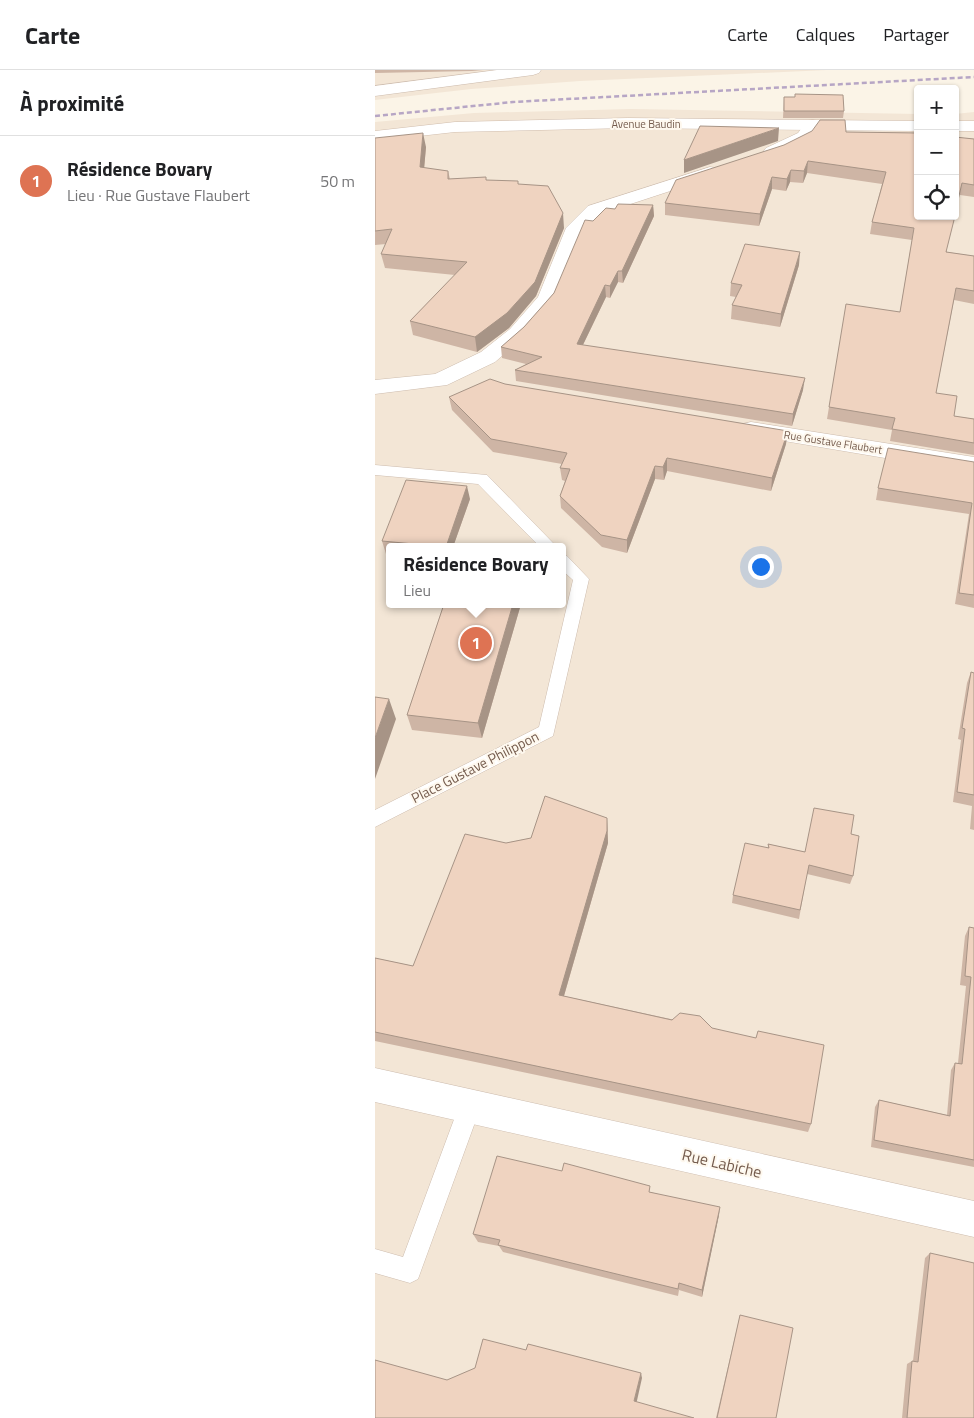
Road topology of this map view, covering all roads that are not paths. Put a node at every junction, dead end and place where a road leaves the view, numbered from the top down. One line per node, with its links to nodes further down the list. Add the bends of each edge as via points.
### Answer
1 (533, 70): 2 (street)
2 (375, 91)
3 (813, 125): 4 (street, Avenue Baudin); 7 (street, Avenue Baudin, via 627,123 455,127); 8 (street, via 803,136)
4 (914, 126)
5 (959, 126): 6 (street)
6 (974, 127)
7 (375, 136)
8 (757, 157)
9 (730, 166): 10 (street, via 594,210 575,228 547,299 517,333 488,357)
10 (457, 372): 11 (street); 12 (street, via 439,380)
11 (482, 380)
12 (375, 387)
13 (731, 425): 14 (street, Rue Gustave Flaubert)
14 (974, 465)
15 (375, 470): 16 (lane, via 482,479)
16 (545, 543)
17 (566, 564): 18 (lane, Place Gustave Philippon, via 581,579 547,731)
18 (375, 819)
19 (375, 1085): 20 (street, Rue Labiche)
20 (470, 1106): 21 (street, Rue Labiche); 22 (lane, via 410,1271)
21 (974, 1220)
22 (375, 1262)

